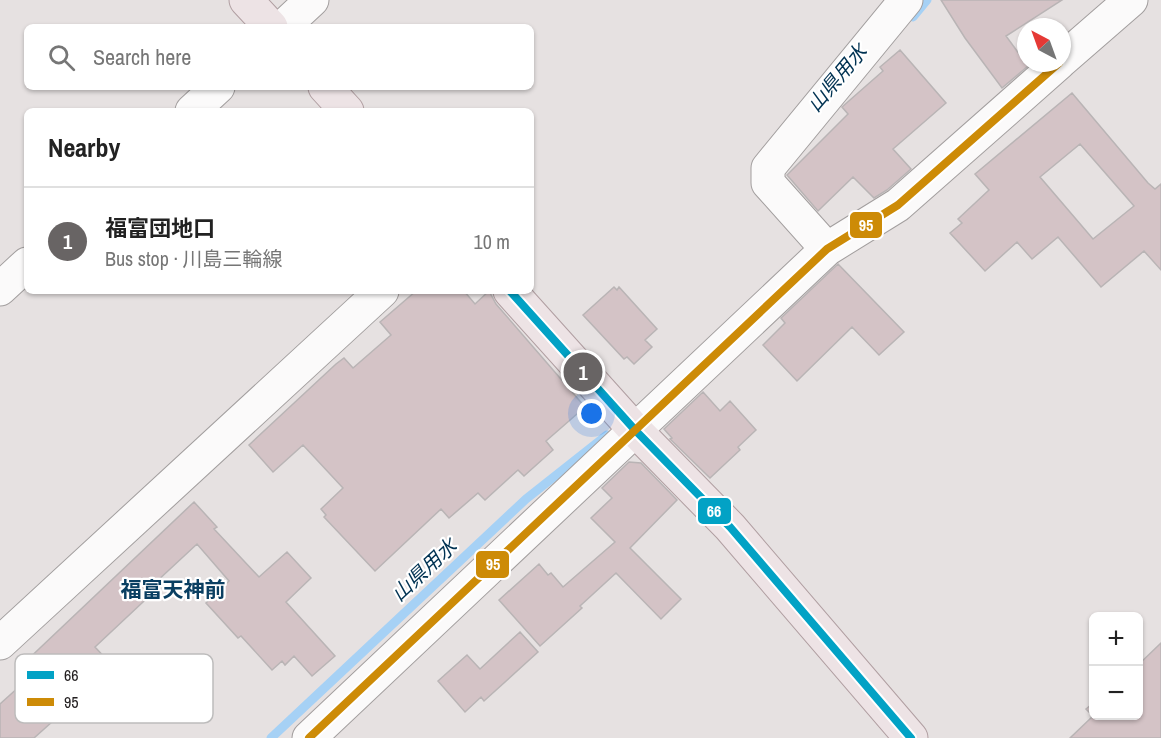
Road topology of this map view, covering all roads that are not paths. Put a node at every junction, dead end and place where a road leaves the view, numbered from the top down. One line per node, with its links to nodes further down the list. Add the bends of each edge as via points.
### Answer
1 (246, 0): 5 (main road)
2 (312, 0): 6 (street)
3 (906, 0): 13 (street, via 768,168 768,183)
4 (1131, 0): 7 (street)
5 (268, 24)
6 (286, 24)
7 (1071, 52)
8 (1049, 72): 13 (street, via 898,205)
9 (215, 90): 11 (street)
10 (329, 90): 12 (main road)
11 (195, 108)
12 (344, 108)
13 (827, 249): 18 (street)
14 (24, 267): 15 (street)
15 (0, 289)
16 (379, 294): 19 (street)
17 (513, 294): 18 (main road)
18 (635, 430): 20 (street); 21 (main road, via 730,527)
19 (0, 643)
20 (309, 738)
21 (910, 738)

